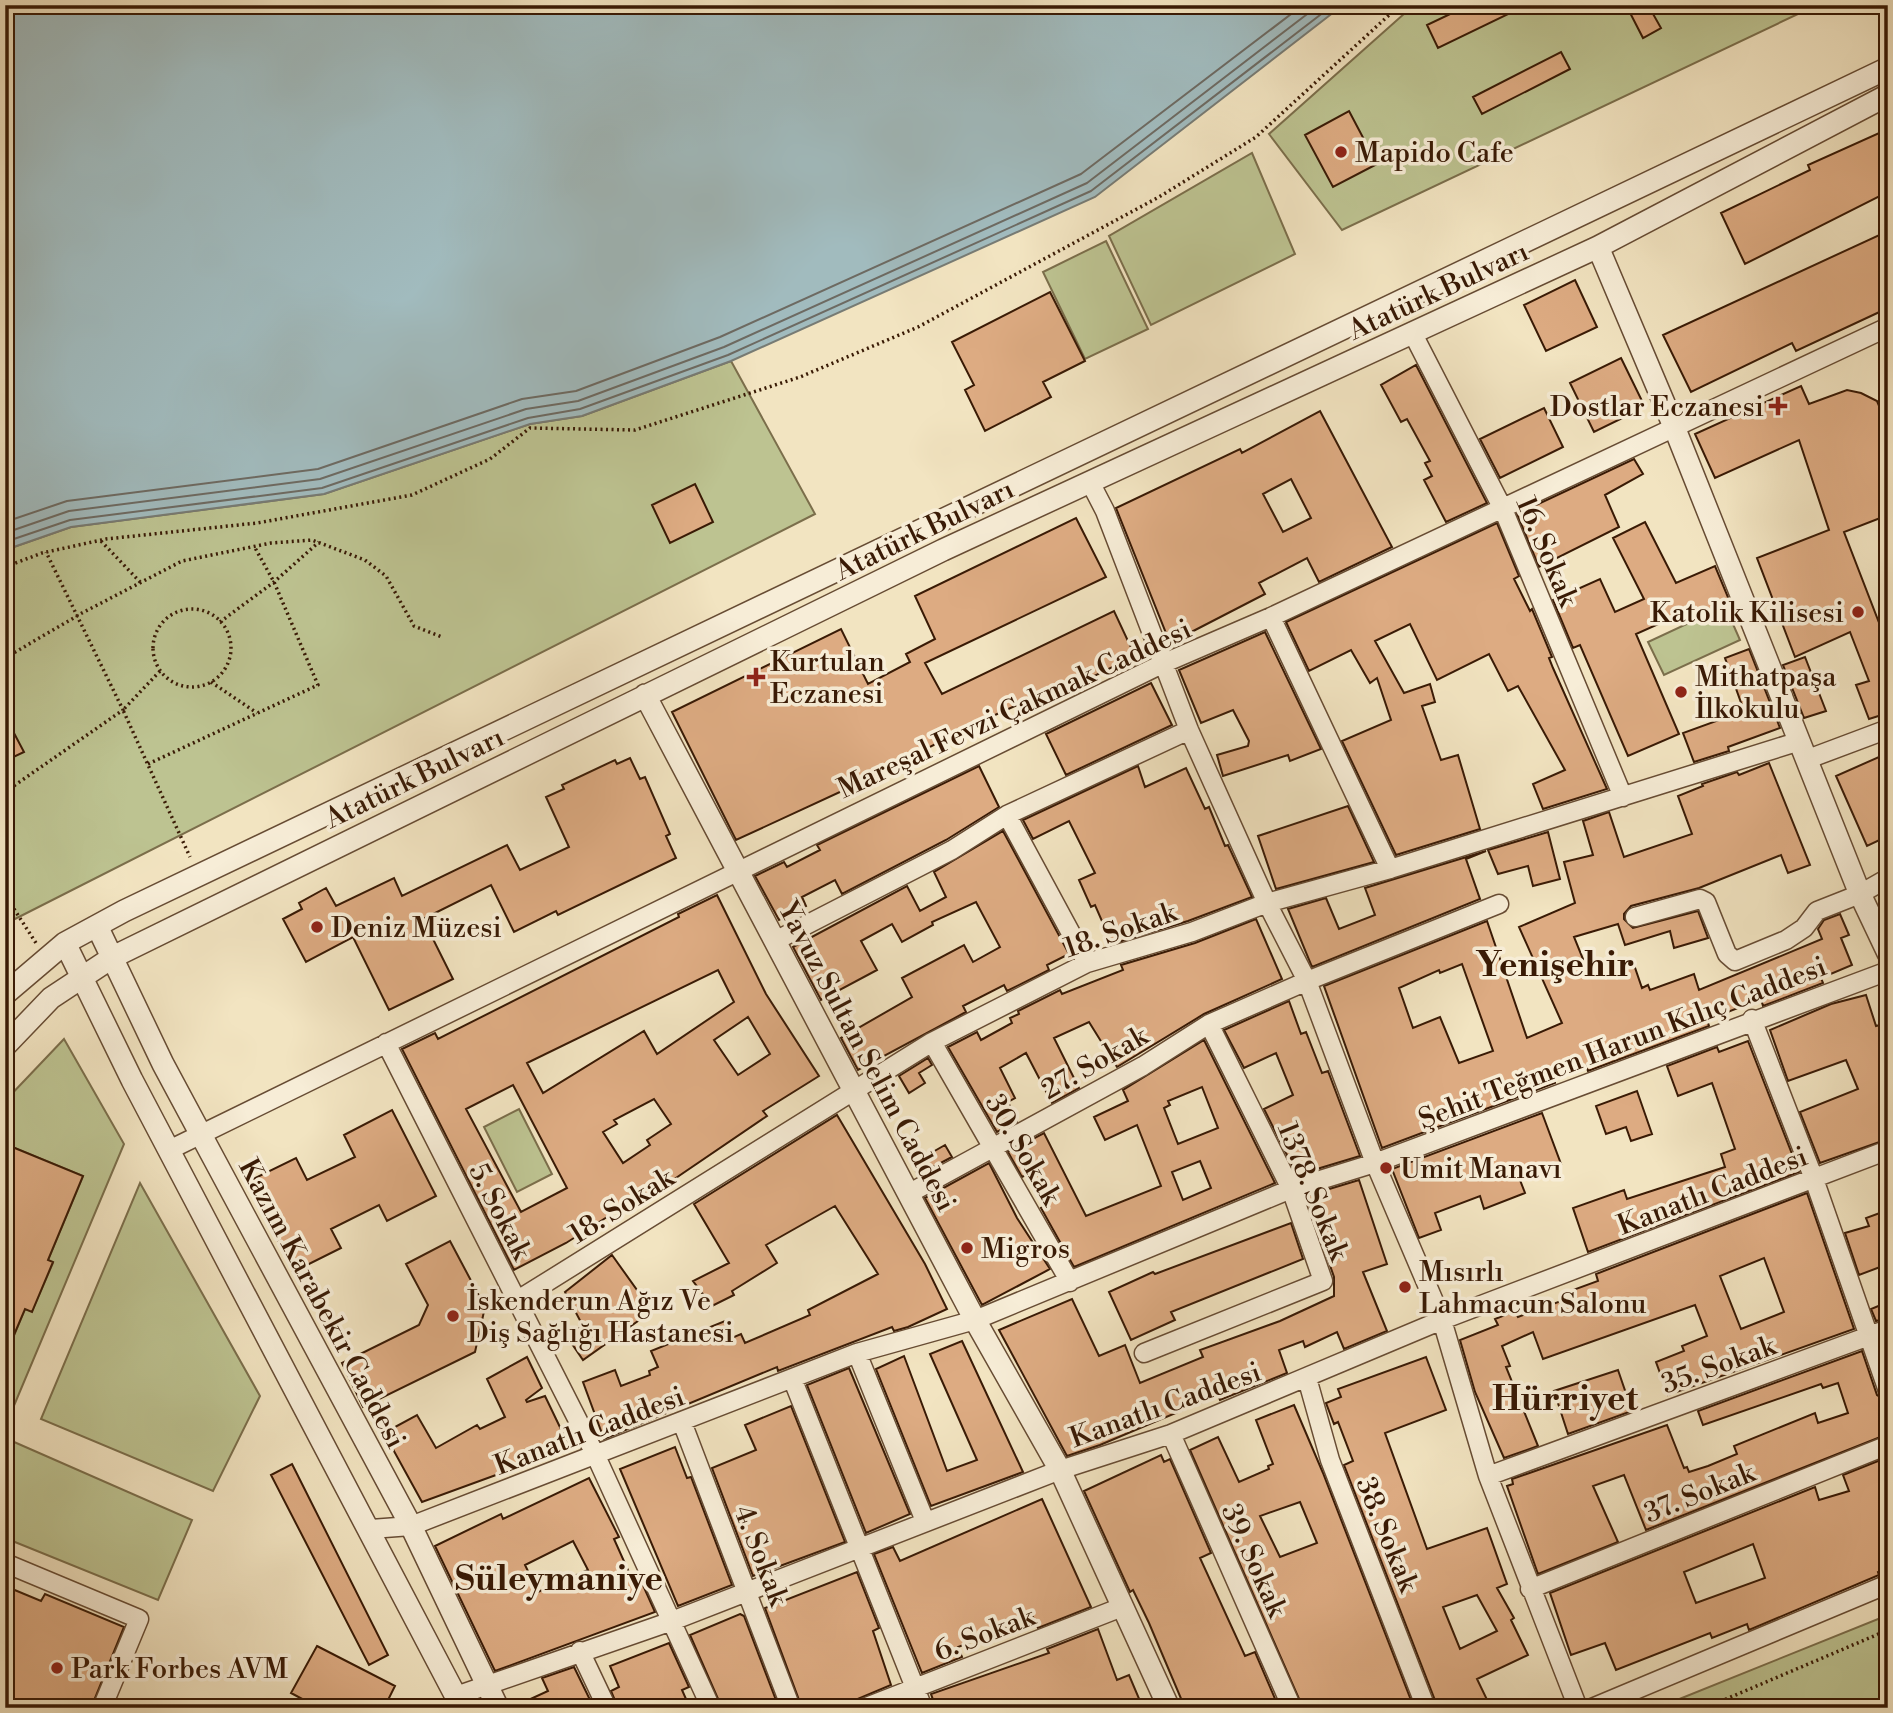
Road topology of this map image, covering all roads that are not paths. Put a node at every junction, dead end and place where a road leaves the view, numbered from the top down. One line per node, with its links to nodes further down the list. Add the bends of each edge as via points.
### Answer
1 (1888, 68): 24 (street, Atatürk Bulvarı)
2 (1888, 95): 3 (street, Atatürk Bulvarı)
3 (1598, 247): 5 (street, Atatürk Bulvarı); 6 (street)
4 (1888, 327): 6 (street, Mareşal Fevzi Çakmak Caddesi)
5 (1412, 332): 7 (street, Atatürk Bulvarı); 8 (street, 16. Sokak)
6 (1675, 429): 8 (street, Mareşal Fevzi Çakmak Caddesi); 14 (street)
7 (1090, 482): 10 (street); 11 (street, Atatürk Bulvarı)
8 (1503, 509): 9 (street, Mareşal Fevzi Çakmak Caddesi); 15 (street, 16. Sokak)
9 (1271, 617): 10 (street, Mareşal Fevzi Çakmak Caddesi); 18 (street)
10 (1162, 664): 13 (street); 17 (street, Mareşal Fevzi Çakmak Caddesi)
11 (645, 695): 17 (street, Yavuz Sultan Selim Caddesi); 28 (street, Atatürk Bulvarı)
12 (1888, 729): 14 (street, 18. Sokak)
13 (1189, 730): 16 (street); 21 (street)
14 (1804, 750): 15 (street, 18. Sokak); 20 (street)
15 (1623, 797): 18 (street, 18. Sokak)
16 (1007, 815): 25 (street, via 953,850); 29 (street)
17 (737, 869): 25 (street, Yavuz Sultan Selim Caddesi); 37 (street, Mareşal Fevzi Çakmak Caddesi)
18 (1390, 869): 21 (street, 18. Sokak)
19 (1888, 878): 20 (street)
20 (1860, 894): 23 (street, via 1817,911 1804,928 1786,940 1735,961 1727,954 1706,902 1700,899); 27 (street)
21 (1267, 903): 29 (street, 18. Sokak, via 1192,932); 32 (street)
22 (1499, 904): 32 (street, 27. Sokak)
23 (1635, 917)
24 (97, 926): 26 (street, Atatürk Bulvarı); 28 (street, Kazım Karabekir Caddesi)
25 (775, 941): 39 (street, Yavuz Sultan Selim Caddesi)
26 (65, 943): 31 (street); 33 (street, Atatürk Bulvarı)
27 (1888, 953)
28 (113, 957): 31 (street, Atatürk Bulvarı); 40 (street, Kazım Karabekir Caddesi)
29 (1087, 963): 36 (street, 18. Sokak)
30 (1888, 971): 34 (street, Şehit Teğmen Harun Kılıç Caddesi)
31 (80, 976): 38 (street, Atatürk Bulvarı, via 51,998); 42 (street)
32 (1307, 981): 35 (street, 27. Sokak); 44 (street)
33 (5, 994)
34 (1752, 1019): 44 (street, Şehit Teğmen Harun Kılıç Caddesi); 45 (street)
35 (1209, 1024): 41 (street, 27. Sokak); 46 (street, 1378. Sokak)
36 (932, 1042): 39 (street, 18. Sokak); 41 (street, 30. Sokak)
37 (386, 1043): 40 (street, Mareşal Fevzi Çakmak Caddesi); 49 (street, 5. Sokak)
38 (5, 1046)
39 (854, 1090): 47 (street, Yavuz Sultan Selim Caddesi); 49 (street, 18. Sokak)
40 (201, 1135): 42 (street, Mareşal Fevzi Çakmak Caddesi); 66 (street, Kazım Karabekir Caddesi)
41 (994, 1149): 47 (street, 27. Sokak); 48 (street, 30. Sokak)
42 (169, 1150): 67 (street)
43 (1888, 1150): 45 (street, Kanatlı Caddesi)
44 (1374, 1163): 46 (street, Kanatlı Caddesi); 51 (street)
45 (1814, 1179): 51 (street, Kanatlı Caddesi); 53 (street)
46 (1291, 1189): 48 (street, Kanatlı Caddesi); 55 (street, 1378. Sokak, via 1323,1281)
47 (908, 1194): 50 (street, Yavuz Sultan Selim Caddesi)
48 (1070, 1282): 50 (street, Kanatlı Caddesi)
49 (517, 1300): 62 (street, 5. Sokak)
50 (975, 1320): 54 (street, Kanatlı Caddesi); 63 (street, Yavuz Sultan Selim Caddesi)
51 (1442, 1320): 57 (street, Kanatlı Caddesi); 64 (street)
52 (1888, 1329): 53 (street, 35. Sokak)
53 (1870, 1336): 58 (street); 64 (street, 35. Sokak)
54 (857, 1353): 56 (street, Kanatlı Caddesi); 65 (street)
55 (1144, 1353)
56 (792, 1378): 59 (street, Kanatlı Caddesi); 68 (street)
57 (1307, 1378): 60 (street, Kanatlı Caddesi); 88 (street, 38. Sokak, via 1330,1460)
58 (1888, 1391)
59 (682, 1422): 62 (street, Kanatlı Caddesi); 72 (street, 4. Sokak)
60 (1171, 1434): 63 (street, Kanatlı Caddesi); 87 (street, 39. Sokak)
61 (1888, 1446): 71 (street, 37. Sokak)
62 (596, 1456): 66 (street, Kanatlı Caddesi); 74 (street, 5. Sokak)
63 (1060, 1470): 65 (street, Kanatlı Caddesi); 73 (street, Yavuz Sultan Selim Caddesi)
64 (1488, 1476): 71 (street)
65 (925, 1521): 68 (street, Kanatlı Caddesi)
66 (411, 1526): 67 (street, Kanatlı Caddesi); 76 (street, Kazım Karabekir Caddesi)
67 (371, 1529): 78 (street)
68 (858, 1546): 72 (street, Kanatlı Caddesi); 77 (street)
69 (5, 1563): 79 (street, via 139,1619)
70 (1888, 1584): 90 (street)
71 (1530, 1589): 89 (street)
72 (748, 1591): 74 (street, Kanatlı Caddesi); 83 (street, 4. Sokak)
73 (1122, 1607): 77 (street, 6. Sokak); 86 (street, Yavuz Sultan Selim Caddesi)
74 (672, 1621): 75 (street, Kanatlı Caddesi); 82 (street, 5. Sokak)
75 (580, 1651): 76 (street, Kanatlı Caddesi); 81 (street)
76 (487, 1686): 78 (street, Kanatlı Caddesi); 80 (street, Kazım Karabekir Caddesi)
77 (917, 1688): 84 (street, 6. Sokak); 85 (street)
78 (459, 1702)
79 (102, 1708)
80 (498, 1708)
81 (607, 1708)
82 (711, 1708)
83 (791, 1708)
84 (864, 1708)
85 (923, 1708)
86 (1169, 1708)
87 (1292, 1708)
88 (1426, 1708)
89 (1578, 1708)
90 (1592, 1708)

